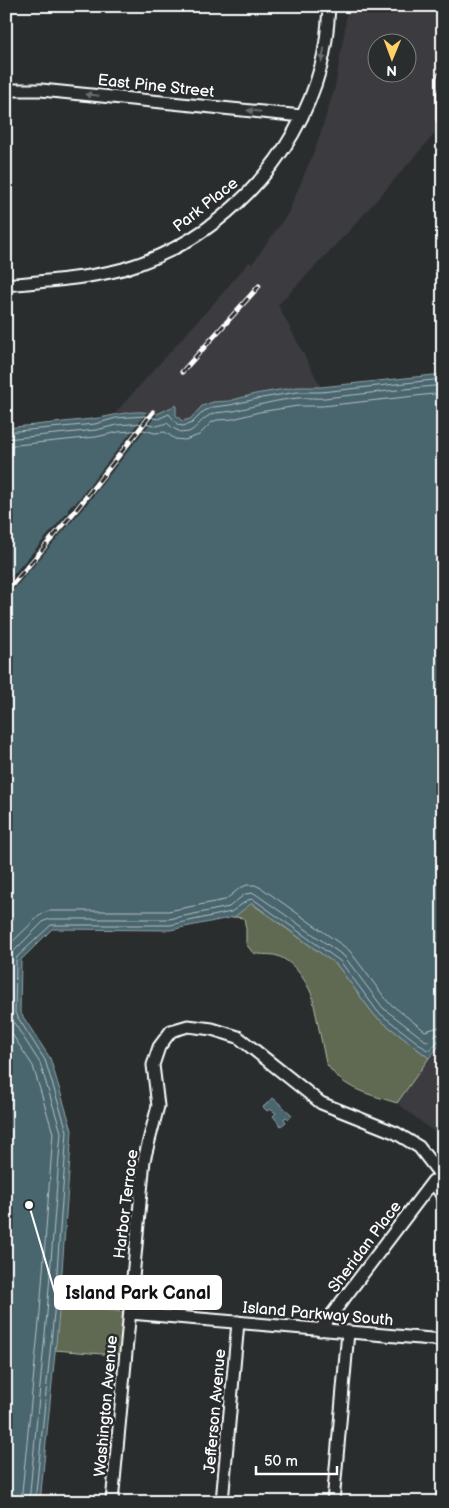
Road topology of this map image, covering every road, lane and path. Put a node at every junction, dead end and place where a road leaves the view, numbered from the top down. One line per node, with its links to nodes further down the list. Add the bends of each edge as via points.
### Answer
1 (329, 6): 4 (street, Park Place, one-way to 4, via 321,65)
2 (443, 78): 5 (street)
3 (6, 90): 4 (street, East Pine Street, one-way to 3, via 41,90)
4 (302, 116): 6 (street, Park Place, via 285,148 249,192 186,241 122,269)
5 (443, 119)
6 (6, 285)
7 (436, 1177): 8 (street, Harbor Terrace); 9 (street, Harbor Terrace, via 419,1147 396,1133 321,1103 238,1037 188,1026 171,1031 159,1047 153,1065 158,1106 144,1160); 11 (street, Sheridan Place)
8 (443, 1197)
9 (130, 1313): 10 (street, Island Parkway South); 15 (street, Washington Avenue)
10 (238, 1322): 11 (street, Island Parkway South); 16 (street, Jefferson Avenue)
11 (320, 1330): 12 (street, Island Parkway South)
12 (348, 1332): 13 (street, Island Parkway South); 17 (street)
13 (443, 1340)
14 (443, 1496): 18 (street)
15 (112, 1502)
16 (222, 1502)
17 (332, 1502)
18 (442, 1502)

